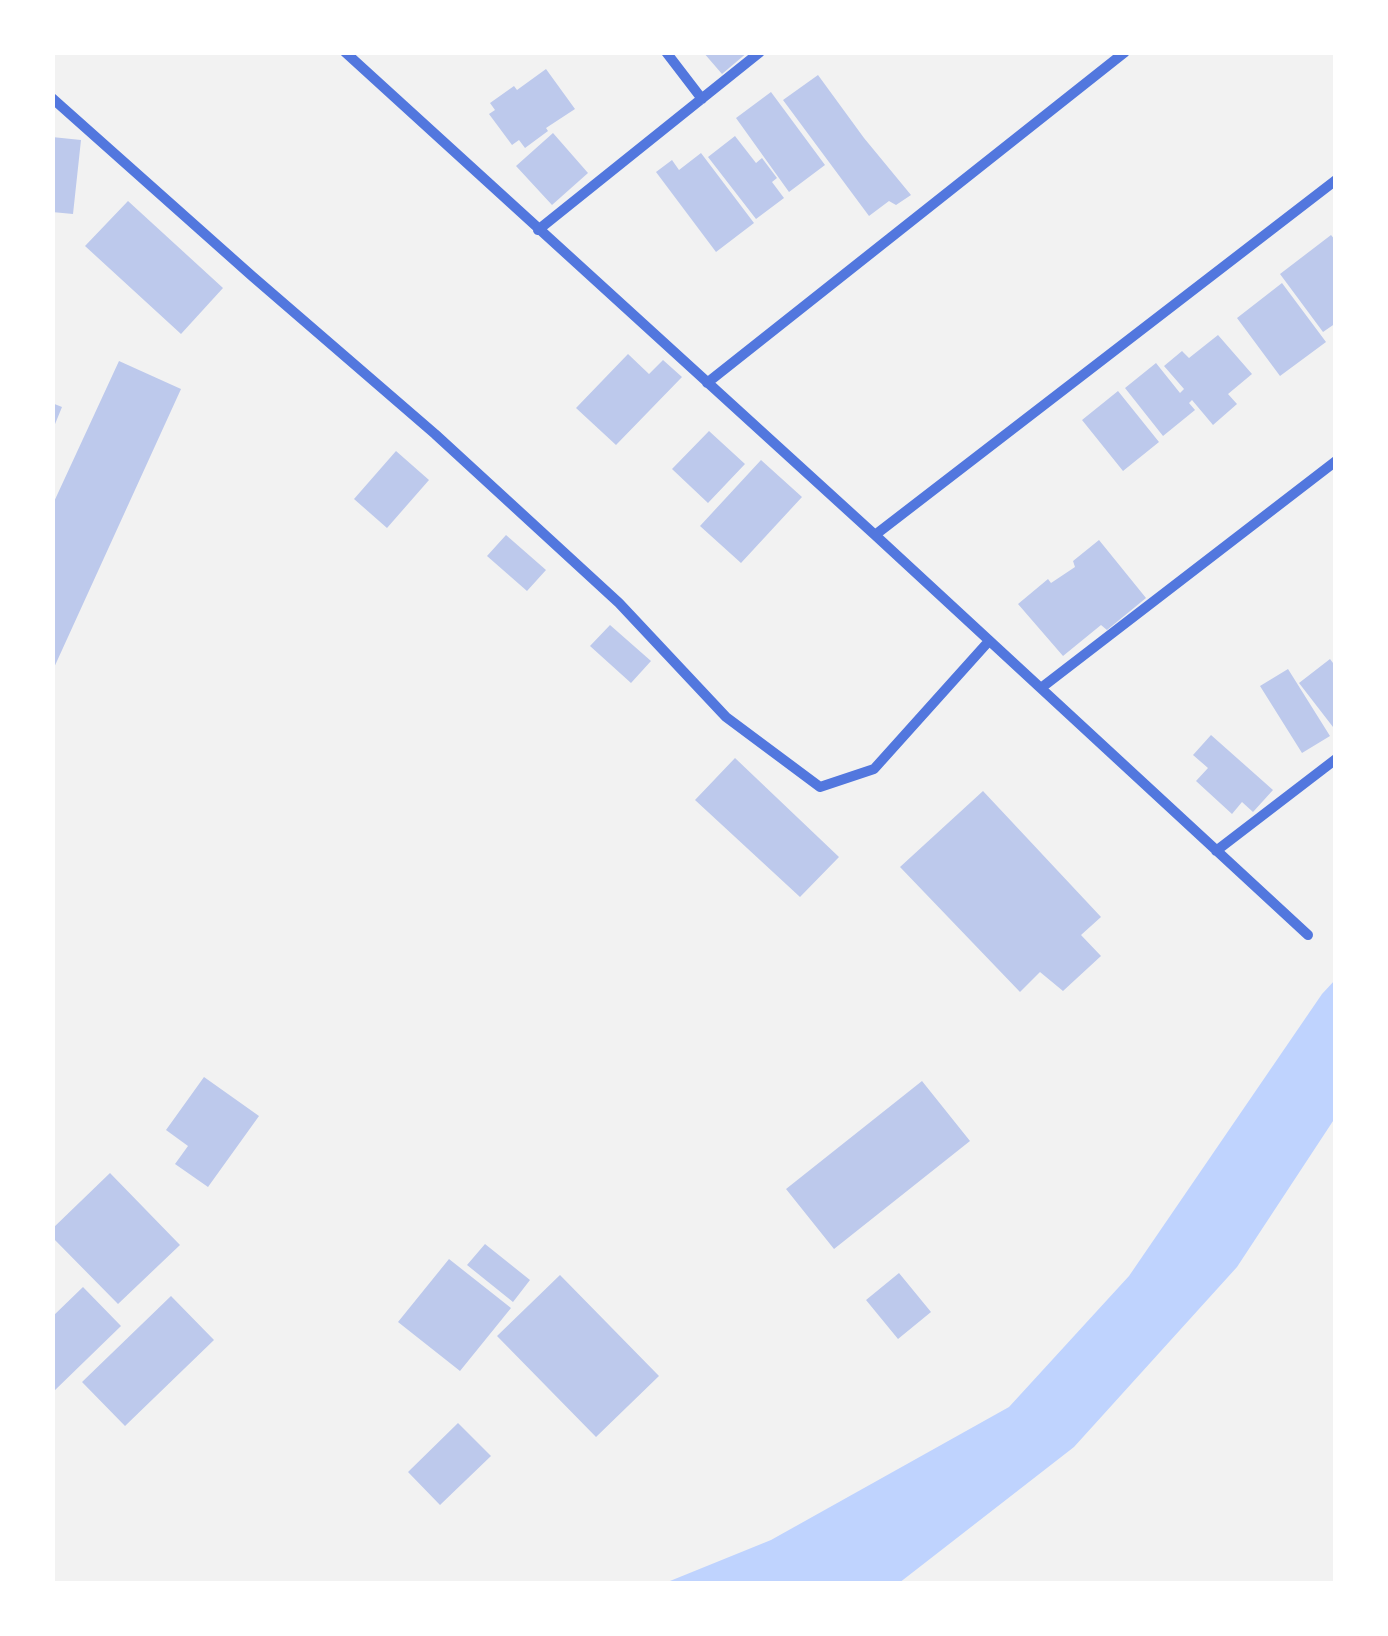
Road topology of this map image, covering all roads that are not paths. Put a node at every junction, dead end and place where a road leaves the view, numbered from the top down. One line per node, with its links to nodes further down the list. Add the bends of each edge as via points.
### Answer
1 (345, 52): 8 (street)
2 (666, 52): 6 (street)
3 (760, 52): 6 (street)
4 (1124, 52): 9 (street)
5 (52, 98): 12 (street, via 435,434 619,603 726,717 820,788 874,768)
6 (702, 98): 8 (street)
7 (1336, 180): 11 (street)
8 (538, 230): 9 (street)
9 (707, 383): 11 (street)
10 (1336, 461): 13 (street)
11 (874, 534): 12 (street)
12 (989, 640): 13 (street)
13 (1040, 688): 15 (street)
14 (1336, 759): 15 (street)
15 (1216, 851): 16 (street)
16 (1308, 935)

